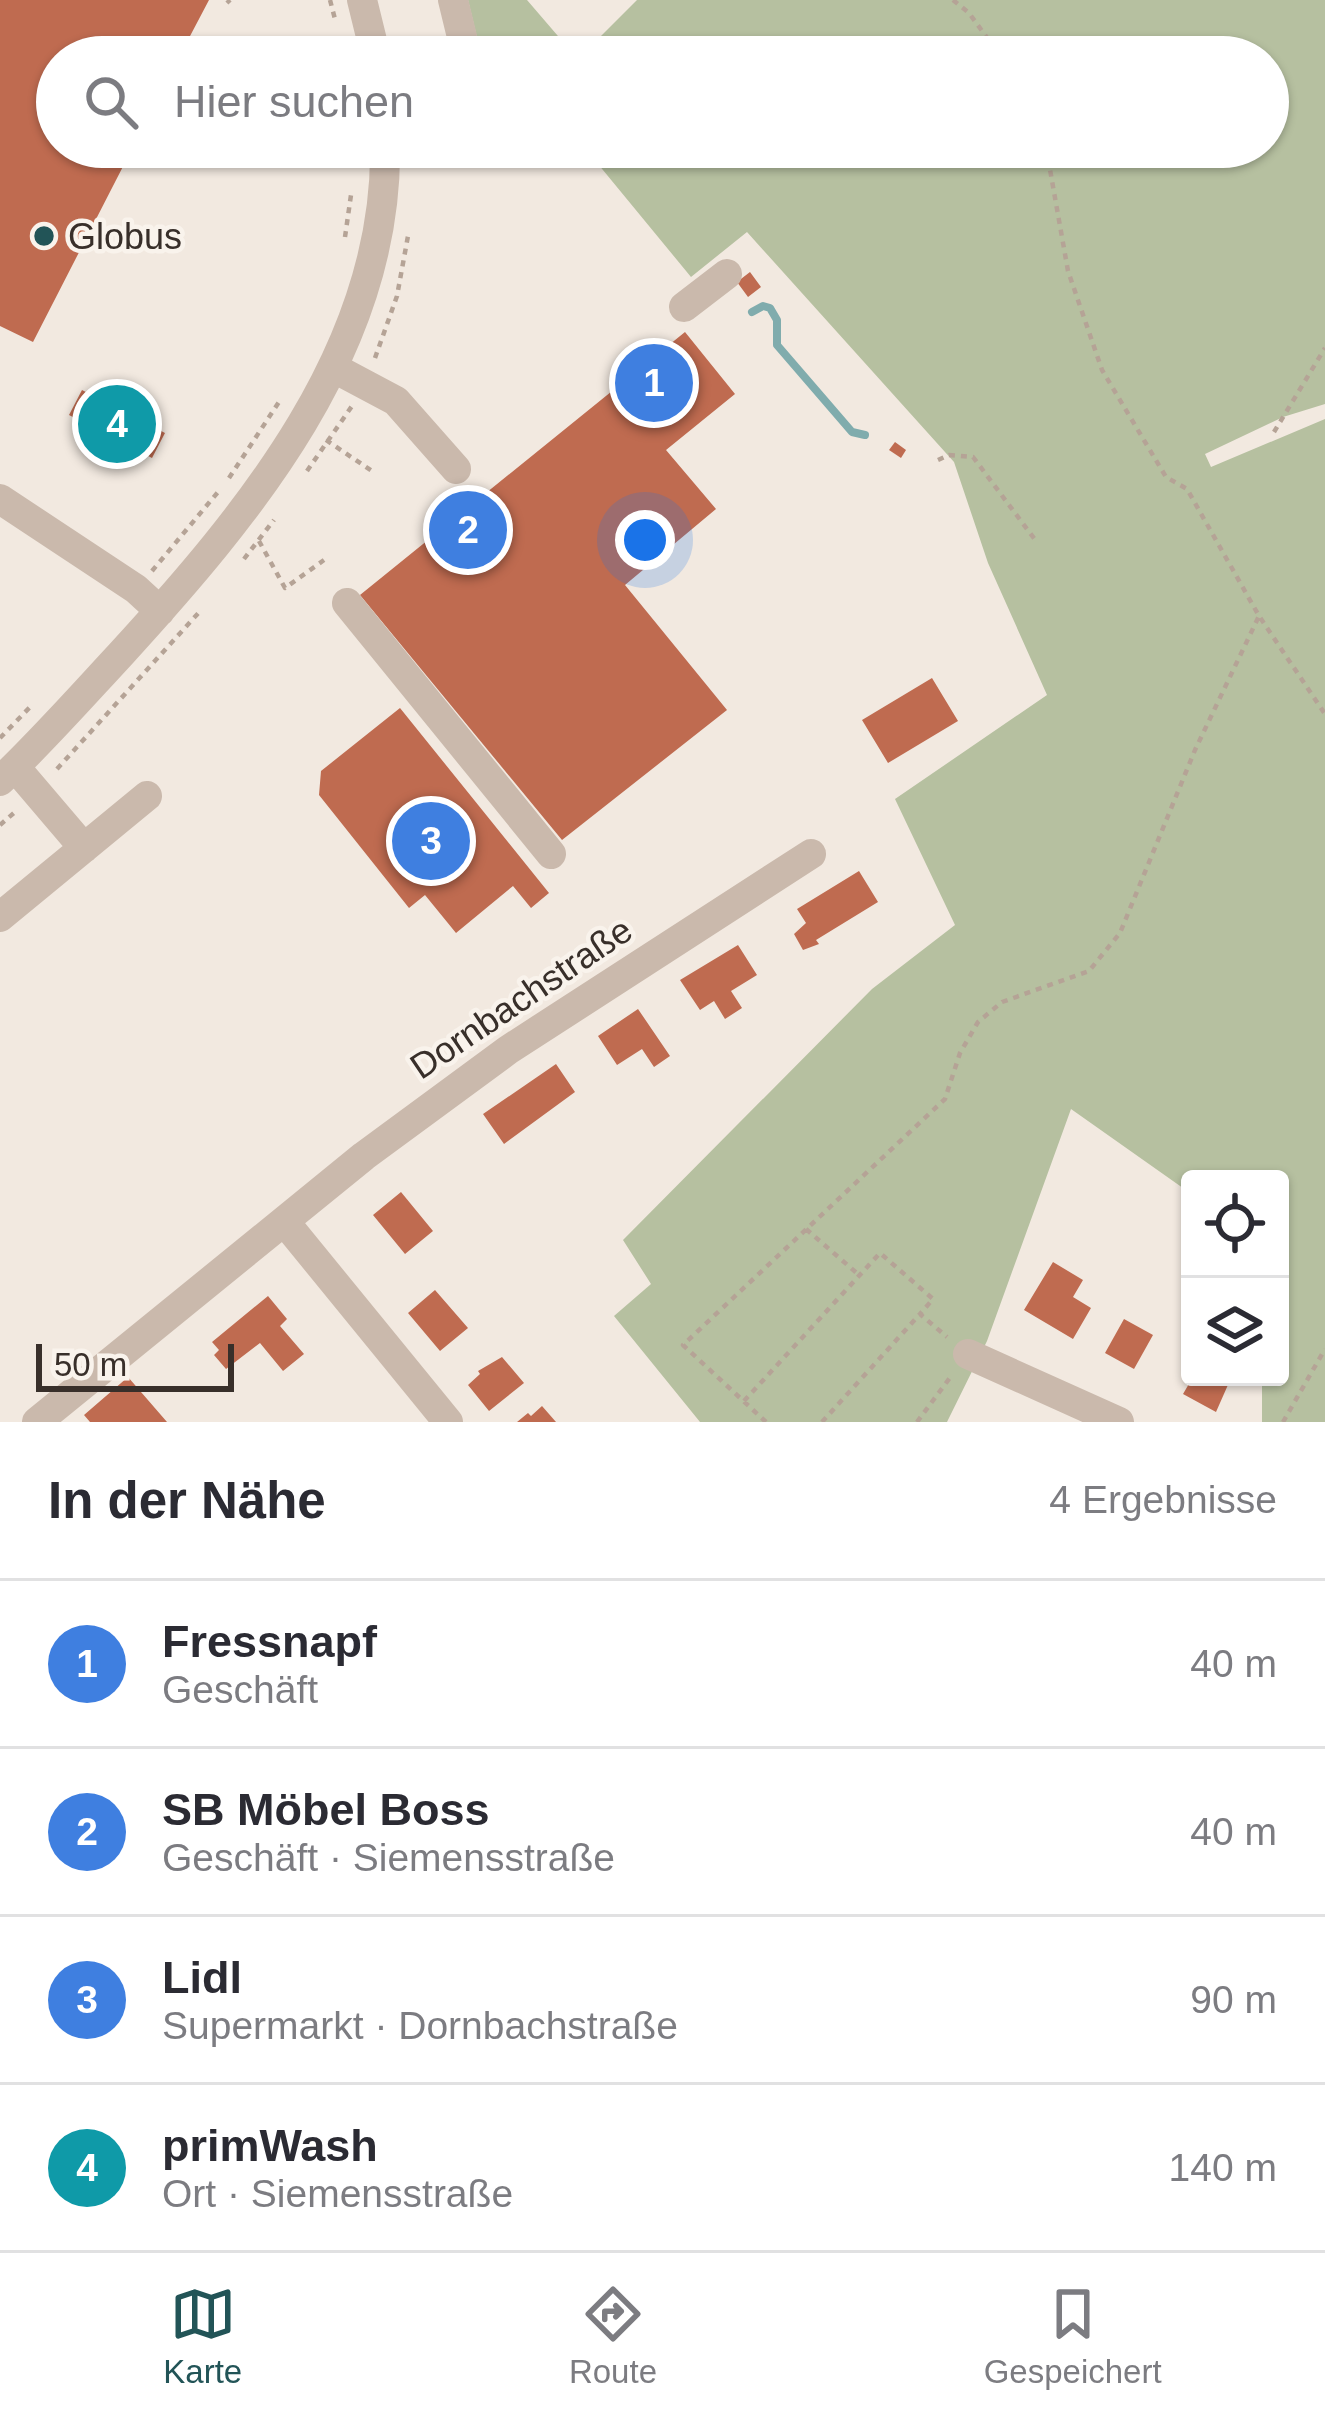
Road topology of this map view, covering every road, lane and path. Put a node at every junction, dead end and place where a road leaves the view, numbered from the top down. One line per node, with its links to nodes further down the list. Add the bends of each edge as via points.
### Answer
1 (362, 0): 4 (street)
2 (453, 0): 5 (street)
3 (953, 0): 6 (path)
4 (371, 36)
5 (462, 36)
6 (985, 36)
7 (386, 168): 14 (street, via 370,273)
8 (1050, 168): 26 (path, via 1068,271 1102,370 1166,478 1187,489)
9 (352, 186): 10 (path)
10 (345, 236)
11 (727, 274): 12 (street)
12 (684, 307)
13 (1325, 348): 16 (path)
14 (334, 368): 18 (street, via 396,401); 25 (street, via 255,496)
15 (288, 386): 23 (path, via 226,481)
16 (1274, 432)
17 (938, 460): 21 (path, via 973,457)
18 (456, 469)
19 (0, 499): 23 (street)
20 (259, 541): 22 (path, via 285,588)
21 (1036, 541)
22 (324, 560)
23 (136, 589): 25 (street)
24 (347, 603): 33 (street)
25 (160, 611): 30 (street)
26 (1259, 616): 28 (path); 37 (path, via 1120,933 1089,971 1002,1002 979,1022 945,1099)
27 (40, 697): 29 (path)
28 (1325, 714)
29 (0, 738)
30 (7, 774): 32 (street)
31 (147, 796): 32 (street)
32 (83, 848): 35 (street)
33 (551, 854)
34 (811, 854): 36 (street, Dornbachstraße, via 508,1050)
35 (0, 917)
36 (284, 1221): 43 (street, Dornbachstraße); 44 (street)
37 (806, 1229): 38 (path); 42 (path, via 683,1345)
38 (859, 1275): 39 (path, via 880,1253 934,1299); 42 (path)
39 (920, 1314): 41 (path); 46 (path)
40 (1325, 1349): 49 (path)
41 (968, 1354): 47 (path); 48 (street)
42 (744, 1401): 45 (path)
43 (38, 1422)
44 (448, 1422)
45 (766, 1422)
46 (822, 1422)
47 (917, 1422)
48 (1120, 1422)
49 (1283, 1422)

